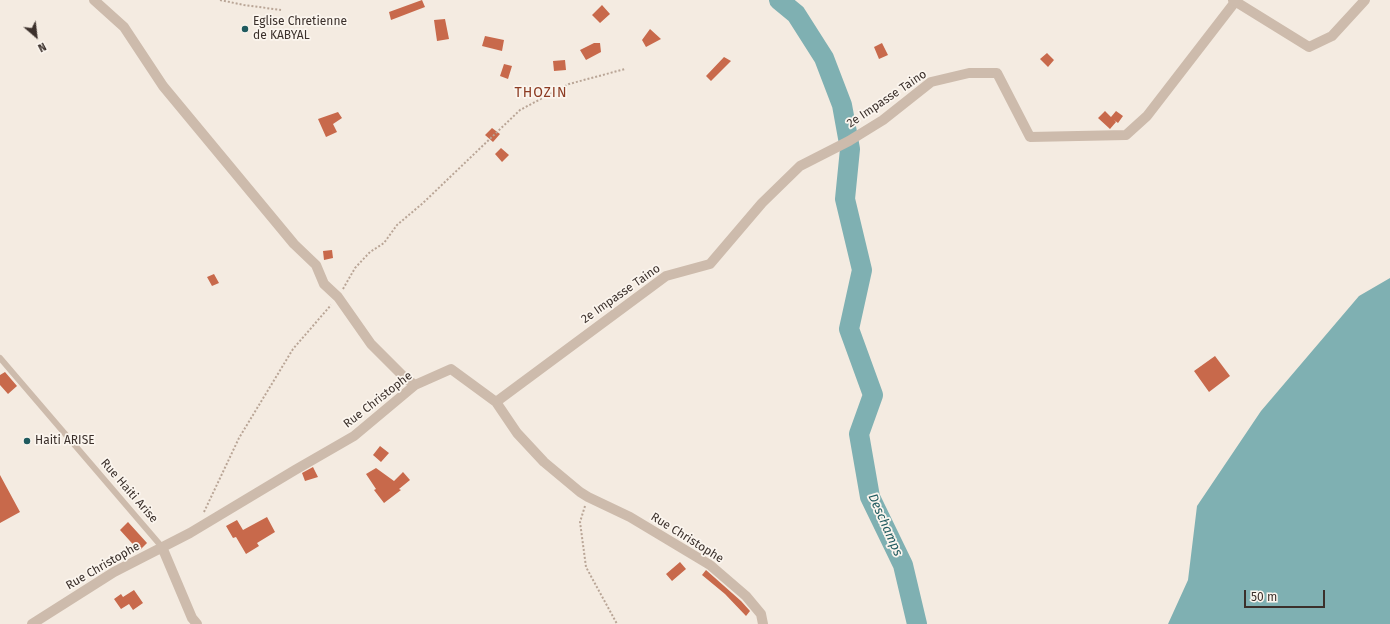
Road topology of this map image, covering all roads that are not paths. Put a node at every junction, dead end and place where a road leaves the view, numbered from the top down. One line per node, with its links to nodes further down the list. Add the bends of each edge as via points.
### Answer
1 (94, 0): 5 (street, via 124,27 163,86 294,244 316,265 324,284 338,297 371,344)
2 (1365, 0): 3 (street, via 1332,36 1309,47)
3 (1234, 1): 6 (street, 2e Impasse Taino, via 1147,116 1126,135 1030,137 996,73 969,73 931,82 882,120 849,141 800,166 762,203 710,264 666,276)
4 (0, 358): 7 (lane, Rue Haiti Arise)
5 (415, 385): 6 (street, Rue Christophe, via 451,370); 7 (street, Rue Christophe, via 354,436)
6 (496, 402): 10 (street, Rue Christophe, via 517,434 544,462 588,497 630,517 710,565 746,596 761,614)
7 (162, 547): 8 (street, Rue Christophe, via 114,572); 9 (street, via 192,618)
8 (32, 624)
9 (197, 624)
10 (763, 624)

